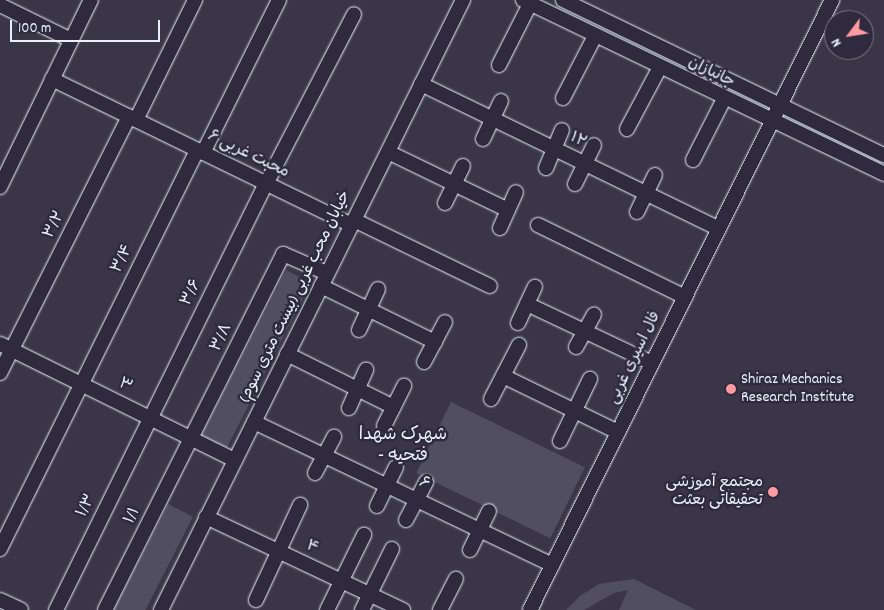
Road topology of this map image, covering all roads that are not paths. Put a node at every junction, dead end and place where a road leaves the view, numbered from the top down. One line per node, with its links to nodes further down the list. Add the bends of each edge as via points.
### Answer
1 (3, 0): 9 (street)
2 (91, 0): 12 (street)
3 (195, 0): 21 (street, ۳/۲)
4 (279, 0): 29 (street, ۳/۴)
5 (463, 0): 16 (street, خیابان محب غربی (بیست متری سوم))
6 (563, 0): 20 (street, جانبازان)
7 (832, 0): 20 (street, فال اسیری غربی)
8 (527, 2): 11 (street, جانبازان); 13 (street)
9 (0, 5): 12 (street)
10 (354, 14): 38 (street, ۳/۶)
11 (595, 36): 14 (street, جانبازان); 17 (street)
12 (71, 40): 15 (street)
13 (499, 65)
14 (660, 67): 18 (street, جانبازان); 24 (street)
15 (52, 79): 21 (street, محبت غربی ۶); 41 (street)
16 (421, 84): 22 (street, ۱۲); 30 (street, خیابان محب غربی (بیست متری سوم))
17 (563, 98)
18 (724, 99): 23 (street, جانبازان); 32 (street)
19 (501, 101): 22 (street)
20 (779, 106): 23 (street, فال اسیری غربی); 31 (street, جانبازان)
21 (133, 118): 29 (street, محبت غربی ۶); 65 (street, ۳/۲)
22 (492, 119): 26 (street); 28 (street, ۱۲)
23 (772, 122): 36 (street, جانبازان); 50 (street, فال اسیری غربی)
24 (627, 129)
25 (562, 130): 28 (street)
26 (483, 139)
27 (594, 145): 33 (street)
28 (554, 149): 33 (street, ۱۲); 35 (street)
29 (200, 151): 38 (street, محبت غربی ۶); 74 (street, ۳/۴)
30 (388, 152): 39 (street); 47 (street, خیابان محب غربی (بیست متری سوم))
31 (884, 155)
32 (692, 160)
33 (584, 164): 40 (street); 43 (street, ۱۲)
34 (463, 166): 39 (street)
35 (546, 168)
36 (884, 174)
37 (655, 175): 43 (street)
38 (266, 184): 47 (street, محبت غربی ۶); 81 (street, ۳/۶)
39 (454, 184): 44 (street); 45 (street)
40 (575, 184)
41 (0, 187)
42 (516, 192): 45 (street)
43 (646, 194): 46 (street); 50 (street, ۱۲)
44 (445, 203)
45 (508, 210): 49 (street)
46 (637, 212)
47 (352, 223): 51 (street, خیابان محب غربی (بیست متری سوم)); 52 (street, محبت غربی ۶)
48 (538, 225): 55 (street)
49 (500, 228)
50 (719, 229): 55 (street, فال اسیری غربی)
51 (324, 280): 57 (street); 67 (street, خیابان محب غربی (بیست متری سوم)); 86 (street, ۳/۸, via 283,254)
52 (490, 286)
53 (535, 287): 56 (street)
54 (378, 289): 57 (street)
55 (685, 297): 69 (street, فال اسیری غربی)
56 (527, 304): 60 (street); 62 (street)
57 (368, 309): 61 (street); 63 (street)
58 (594, 315): 62 (street)
59 (444, 322): 63 (street)
60 (518, 323)
61 (359, 330)
62 (585, 331): 66 (street); 69 (street)
63 (435, 342): 68 (street)
64 (519, 345): 72 (street)
65 (6, 347): 71 (street, ۳/۲); 74 (street, ۳)
66 (576, 347)
67 (287, 354): 76 (street); 82 (street, خیابان محب غربی (بیست متری سوم))
68 (424, 362)
69 (652, 363): 84 (street, فال اسیری غربی)
70 (366, 370): 76 (street)
71 (0, 373)
72 (503, 376): 77 (street); 80 (street)
73 (590, 379): 80 (street)
74 (81, 384): 81 (street, ۳); 102 (street, ۳/۴)
75 (404, 386): 78 (street)
76 (358, 389): 78 (street); 79 (street)
77 (491, 399)
78 (394, 407): 83 (street)
79 (349, 408)
80 (575, 411): 84 (street); 87 (street)
81 (150, 418): 86 (street, ۳); 113 (street, ۱/۳)
82 (254, 422): 88 (street, ۶); 89 (street, خیابان محب غربی (بیست متری سوم))
83 (384, 426)
84 (618, 432): 106 (street, فال اسیری غربی)
85 (334, 437): 88 (street)
86 (192, 438): 89 (street, ۳); 114 (street, ۱/۱)
87 (560, 441)
88 (324, 456): 91 (street); 93 (street, ۶)
89 (235, 460): 98 (street, خیابان محب غربی (بیست متری سوم))
90 (396, 467): 93 (street)
91 (315, 473)
92 (426, 482): 94 (street)
93 (387, 486): 94 (street, ۶); 96 (street)
94 (417, 500): 99 (street); 100 (street, ۶)
95 (300, 504): 105 (street)
96 (377, 506)
97 (489, 511): 100 (street)
98 (206, 517): 105 (street, ۴); 115 (street, خیابان محب غربی (بیست متری سوم))
99 (406, 520)
100 (480, 530): 104 (street); 106 (street, ۶)
101 (364, 535): 108 (street)
102 (0, 549)
103 (392, 549): 109 (street)
104 (470, 550)
105 (278, 551): 108 (street, ۴); 111 (street)
106 (552, 565): 120 (street, فال اسیری غربی)
107 (456, 578): 119 (street)
108 (341, 581): 109 (street, ۴); 116 (street)
109 (370, 594): 117 (street); 118 (street, ۴)
110 (0, 600): 112 (street)
111 (256, 600)
112 (21, 610)
113 (56, 610)
114 (105, 610)
115 (160, 610)
116 (327, 610)
117 (362, 610)
118 (403, 610)
119 (440, 610)
120 (530, 610)

